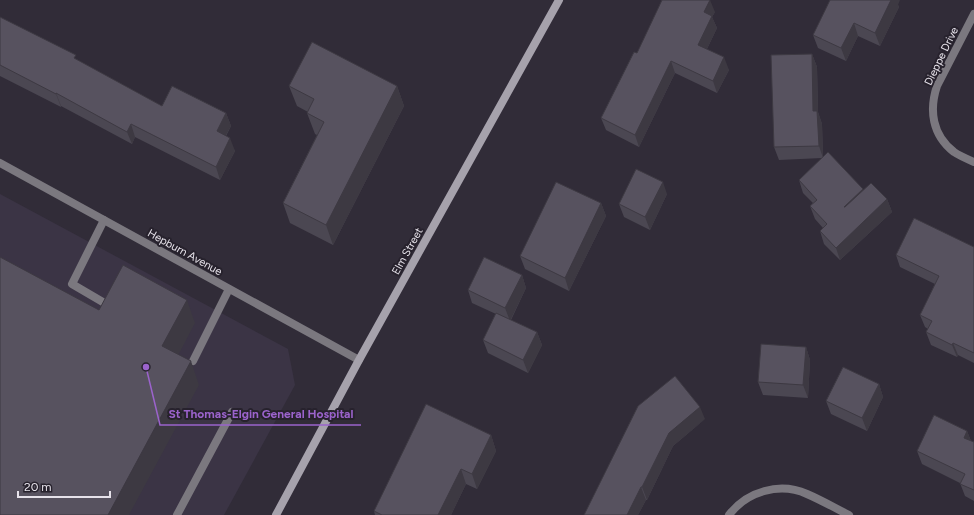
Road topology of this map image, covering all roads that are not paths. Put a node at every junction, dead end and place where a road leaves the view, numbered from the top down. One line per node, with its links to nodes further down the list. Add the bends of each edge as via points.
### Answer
1 (559, 0): 8 (main road, Elm Street)
2 (974, 14): 3 (street, Dieppe Drive, via 937,86 933,99 933,117 939,134 950,148)
3 (974, 162)
4 (0, 163): 5 (street, Hepburn Avenue)
5 (104, 220): 6 (street, Hepburn Avenue); 7 (street, via 72,284)
6 (229, 289): 8 (street, Hepburn Avenue); 9 (street)
7 (114, 308)
8 (359, 360): 12 (main road, Elm Street)
9 (193, 361)
10 (232, 412): 11 (street)
11 (177, 515)
12 (276, 515)
13 (729, 515): 14 (street, via 752,495 785,488 807,493)
14 (849, 515)

